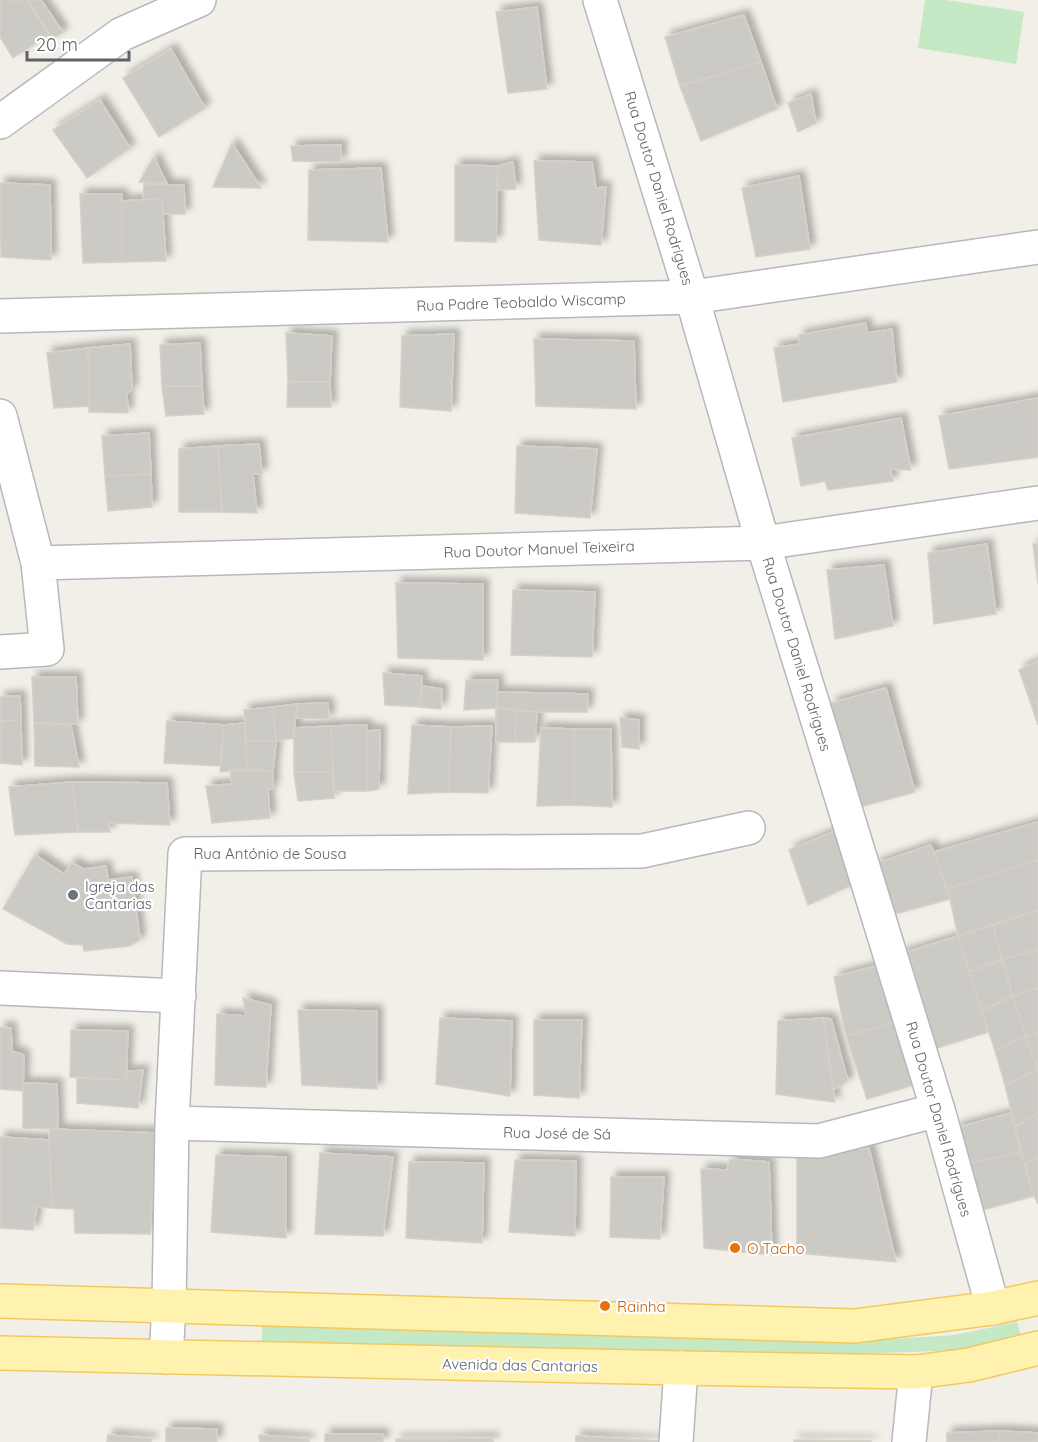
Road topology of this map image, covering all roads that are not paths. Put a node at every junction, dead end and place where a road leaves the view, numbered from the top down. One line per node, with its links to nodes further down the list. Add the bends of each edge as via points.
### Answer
1 (199, 0): 3 (street, via 122,34)
2 (600, 0): 5 (street, Rua Doutor Daniel Rodrígues)
3 (0, 122)
4 (1038, 248): 5 (street, Rua Padre Teobaldo Wiscamp)
5 (693, 297): 6 (street, Rua Padre Teobaldo Wiscamp); 9 (street, Rua Doutor Daniel Rodrígues)
6 (0, 316)
7 (0, 416): 10 (street)
8 (1038, 503): 9 (street, Rua Doutor Manuel Teixeira)
9 (763, 543): 10 (street, Rua Doutor Manuel Teixeira); 15 (street, Rua Doutor Daniel Rodrígues)
10 (38, 563): 11 (street, via 47,649)
11 (0, 652)
12 (748, 828): 14 (street, Rua António de Sousa, via 642,851 185,854)
13 (0, 988): 14 (street)
14 (179, 996): 16 (street, Rua António de Sousa)
15 (938, 1110): 16 (street, Rua José de Sá, via 819,1140); 20 (street, Rua Doutor Daniel Rodrígues)
16 (172, 1123): 19 (street, Rua António de Sousa)
17 (1038, 1298): 20 (main road)
18 (0, 1300): 19 (main road)
19 (169, 1306): 20 (main road, via 855,1326); 23 (street, Rua António de Sousa)
20 (993, 1308)
21 (1038, 1348): 25 (main road, Avenida das Cantarias, via 969,1365)
22 (0, 1353): 23 (main road, Avenida das Cantarias)
23 (166, 1357): 24 (main road, Avenida das Cantarias)
24 (681, 1368): 25 (main road, Avenida das Cantarias); 26 (street)
25 (916, 1372): 27 (street)
26 (676, 1442)
27 (909, 1442)

